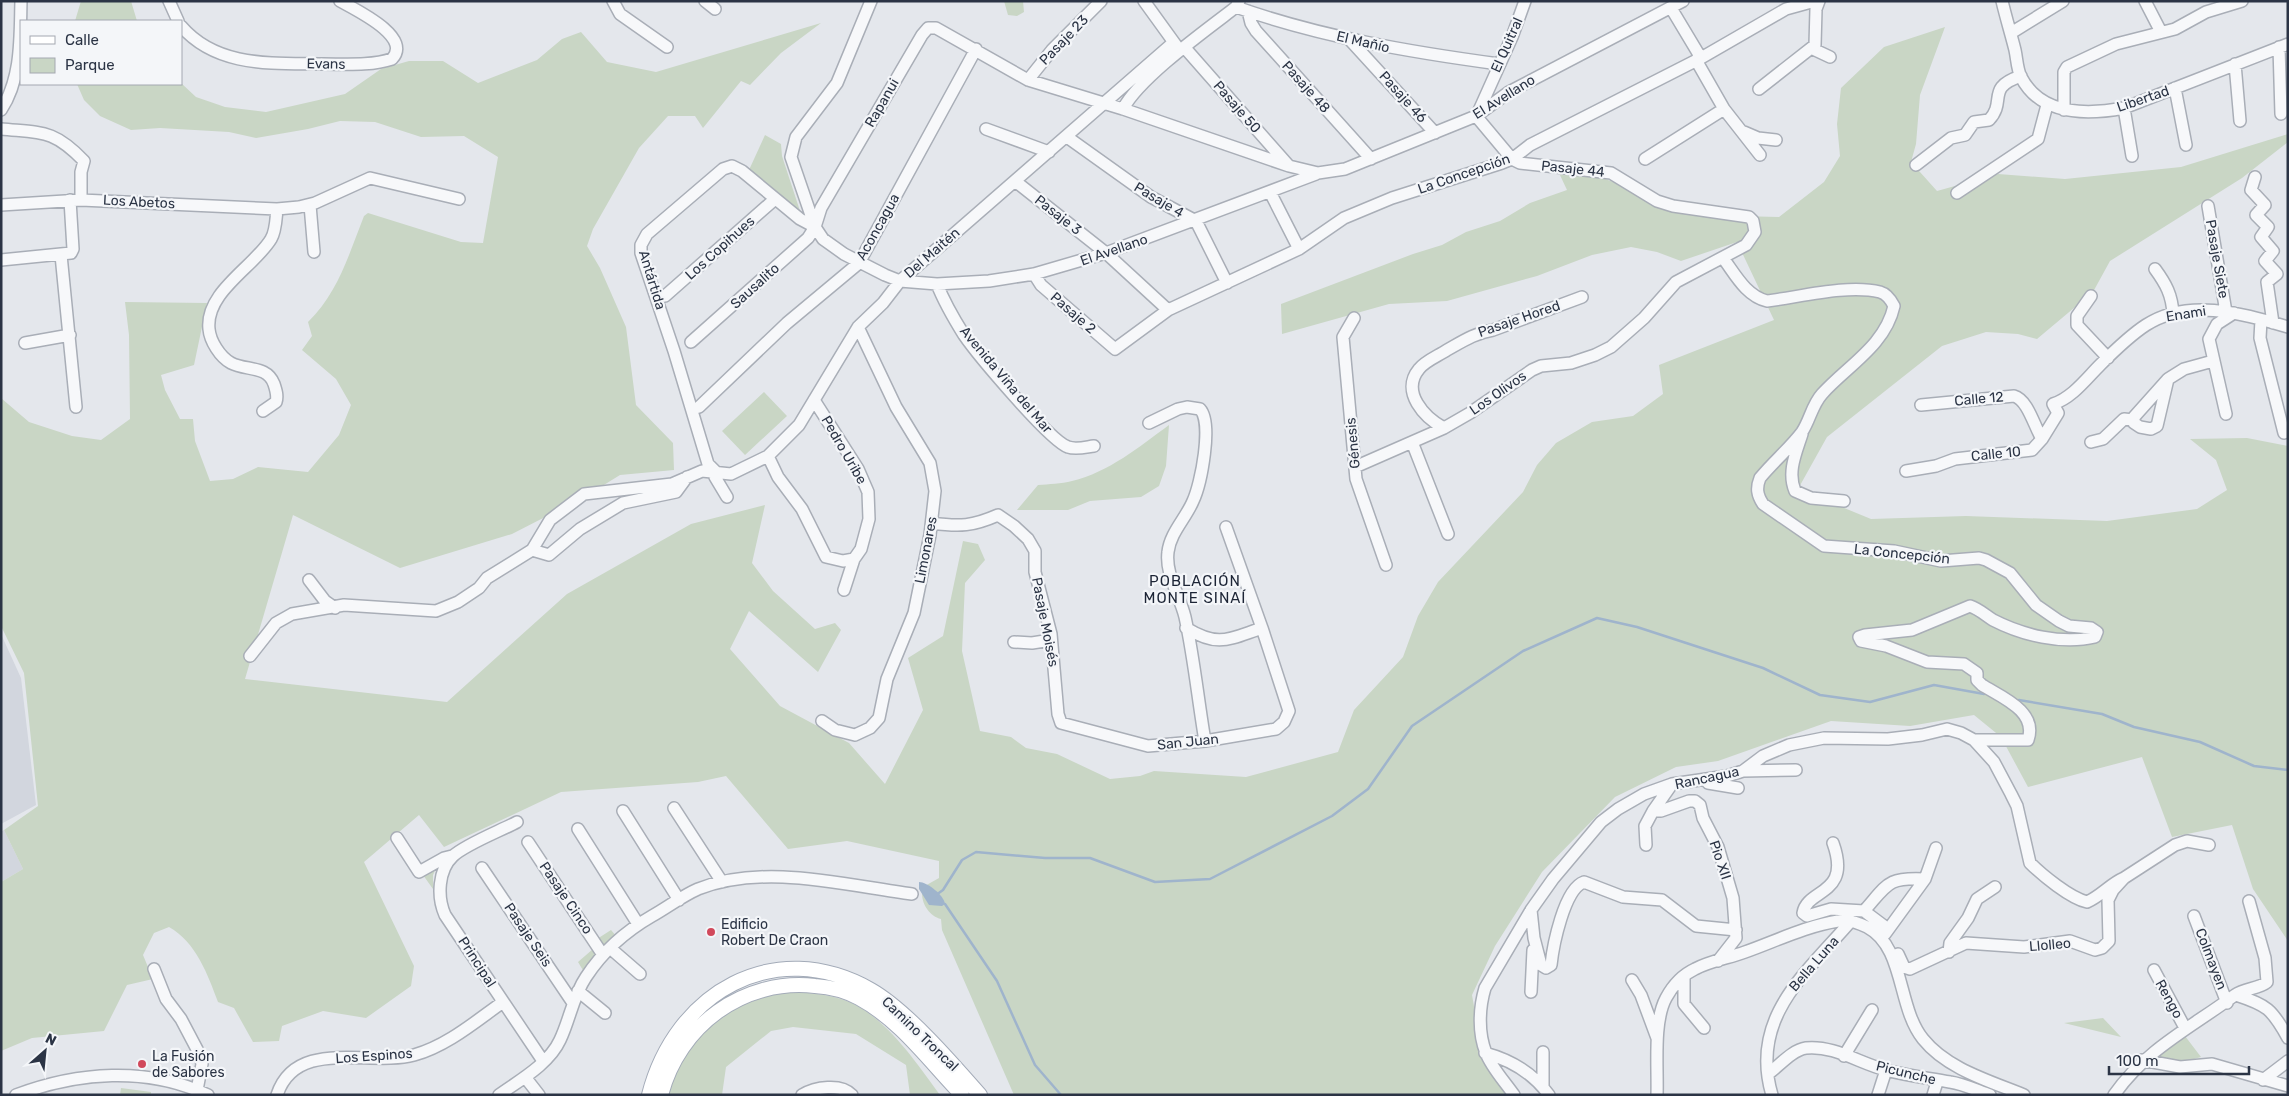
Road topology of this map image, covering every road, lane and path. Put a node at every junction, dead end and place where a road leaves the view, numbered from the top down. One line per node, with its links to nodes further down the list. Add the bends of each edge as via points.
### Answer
1 (21, 1): 46 (street, via 17,65 11,92)
2 (169, 1): 23 (street)
3 (340, 1): 24 (street, Evans, via 392,36 397,42 392,59 358,64 244,61 207,48)
4 (613, 1): 29 (street, via 620,14)
5 (705, 1): 20 (street)
6 (871, 1): 79 (street, via 837,83 805,123 793,145 791,158)
7 (1101, 1): 38 (street, Pasaje 23, via 1052,50)
8 (1144, 1): 30 (street, Pasaje 50)
9 (1525, 1): 35 (street, El Quitral)
10 (1683, 1): 19 (street, El Avellano)
11 (1815, 1): 34 (street, La Concepción, via 1786,9)
12 (1819, 1): 32 (street, via 1816,9 1817,41)
13 (2002, 1): 26 (street, Libertad)
14 (2063, 1): 26 (street)
15 (2145, 1): 25 (street)
16 (2200, 1): 22 (street)
17 (2242, 1): 22 (street)
18 (1237, 4): 21 (street, El Mañío); 30 (street, Del Maitén)
19 (1671, 8): 34 (street); 49 (street, El Avellano, via 1509,92)
20 (715, 10)
21 (1248, 11): 27 (street, El Mañío); 61 (street, Pasaje 48, via 1256,31)
22 (2206, 12): 25 (street, via 2187,24)
23 (178, 20)
24 (182, 27)
25 (2161, 32): 47 (street, via 2116,44 2067,67 2064,72)
26 (2010, 33): 37 (street, Libertad)
27 (1350, 40): 35 (street, El Mañío, via 1396,50); 54 (street, Pasaje 46)
28 (2284, 45): 36 (street, Libertad); 48 (street)
29 (667, 47)
30 (1179, 47): 41 (street, Del Maitén); 44 (street, Del Maitén, via 1129,97); 65 (street, Pasaje 50)
31 (976, 49): 38 (street, Rapanui); 79 (street, Rapanui, via 936,28 928,28 922,34 821,208); 86 (street, Aconcagua)
32 (1812, 49): 33 (street); 40 (street)
33 (1830, 57)
34 (1699, 59): 45 (street); 62 (street, La Concepción, via 1530,145)
35 (1499, 64): 49 (street, El Quitral)
36 (2235, 64): 39 (street, Libertad); 50 (street)
37 (2020, 76): 42 (street, Libertad, via 2030,90); 64 (street, via 1999,87 1989,120 1974,122 1965,135 1952,138)
38 (1028, 80): 41 (street, El Avellano)
39 (2175, 88): 43 (street, Libertad); 57 (street)
40 (1758, 89)
41 (1102, 103): 44 (street, El Avellano); 55 (street, Del Maitén)
42 (2047, 104): 47 (street, Libertad); 70 (street, via 2038,139)
43 (2124, 108): 47 (street, Libertad, via 2101,112); 60 (street)
44 (1123, 109): 65 (street, El Avellano)
45 (1724, 109): 53 (street); 63 (street)
46 (1, 110)
47 (2064, 110)
48 (2281, 114)
49 (1476, 116): 54 (street, El Avellano); 62 (street)
50 (2240, 121)
51 (1, 129): 73 (street, via 43,132 68,145 84,161)
52 (986, 129): 58 (street)
53 (1744, 132): 56 (street); 59 (street)
54 (1435, 133): 61 (street, El Avellano)
55 (1067, 137): 58 (street, Del Maitén); 78 (street, Pasaje 4, via 1151,197)
56 (1776, 140)
57 (2186, 145)
58 (1048, 152): 68 (street, Del Maitén)
59 (1760, 155)
60 (2132, 156)
61 (1371, 159): 66 (street, El Avellano, via 1345,169)
62 (1512, 159): 80 (street, La Concepción, via 1352,214); 84 (street, Pasaje 44, via 1534,165 1611,173 1657,202 1742,215 1753,221 1753,238 1746,246)
63 (1645, 159)
64 (1916, 165)
65 (1289, 166): 66 (street, El Avellano)
66 (1318, 173): 69 (street, El Avellano)
67 (2255, 177): 99 (street, via 2251,190 2265,205 2256,215 2268,227 2261,237 2273,250 2265,261 2277,274 2267,282)
68 (1015, 182): 82 (street, Pasaje 3); 89 (street, Del Maitén)
69 (1270, 192): 78 (street, El Avellano); 80 (street)
70 (1958, 193)
71 (459, 199): 75 (street, Los Abetos, via 370,178)
72 (775, 199): 79 (street, Antártida); 92 (street, Los Copihues); 113 (street, Antártida, via 737,167 728,167 643,238 641,253)
73 (76, 200): 74 (street, Los Abetos); 77 (street, Los Abetos); 83 (street, via 72,253)
74 (1, 205)
75 (310, 205): 77 (street, Los Abetos); 81 (street)
76 (2208, 206): 96 (street, Pasaje Siete)
77 (277, 209): 114 (street, via 272,238 227,287 209,320 213,340 225,358 232,364 263,371 272,379 276,402)
78 (1196, 221): 82 (street, El Avellano); 90 (street, Pasaje 4)
79 (815, 227): 86 (street, via 830,245); 103 (street, Sausalito, via 801,244)
80 (1299, 249): 90 (street, La Concepción)
81 (314, 252)
82 (1106, 253): 88 (street, El Avellano); 95 (street, Pasaje 3)
83 (61, 255): 85 (street); 102 (street)
84 (1723, 258): 118 (street, Los Olivos, via 1680,280 1611,347 1571,363 1532,370); 119 (street, La Concepción, via 1750,293 1767,301 1853,289 1881,292 1894,306 1876,341 1817,400)
85 (1, 260)
86 (860, 263): 89 (street); 113 (street, Aconcagua, via 787,323 699,407)
87 (2155, 269): 97 (street, via 2166,284)
88 (1034, 274): 91 (street, El Avellano); 105 (street, Pasaje 2, via 1041,284)
89 (900, 281): 91 (street, El Avellano); 100 (street, Del Maitén)
90 (1227, 283): 95 (street, La Concepción)
91 (937, 284): 124 (street, Avenida Viña del Mar, via 965,336 1042,426 1066,447)
92 (665, 296)
93 (2091, 296): 106 (street, via 2077,316 2077,325)
94 (1582, 297): 118 (street, Pasaje Hored, via 1493,330 1479,332 1419,368 1413,379 1414,397 1424,415)
95 (1168, 310): 105 (street, La Concepción)
96 (2230, 313): 97 (street, Enami, via 2209,309); 99 (street, Enami); 107 (street, via 2210,333)
97 (2173, 314): 106 (street, Enami, via 2147,324)
98 (1354, 318): 126 (street, Génesis, via 1343,337)
99 (2267, 321): 101 (street, Enami); 120 (street, via 2260,338)
100 (858, 327): 109 (street, Del Maitén); 132 (street, Limonares, via 896,407 930,463 935,491)
101 (2288, 327)
102 (70, 335): 104 (street); 112 (street)
103 (691, 342)
104 (25, 343)
105 (1115, 349)
106 (2108, 358): 110 (street, Enami, via 2068,396)
107 (2213, 361): 108 (street, via 2184,368); 115 (street)
108 (2168, 379): 116 (street); 116 (street, via 2157,426 2151,429 2140,427)
109 (814, 400): 125 (street, Del Maitén, via 799,426); 136 (street, Pedro Uribe, via 858,470 868,492 869,518 861,549)
110 (2053, 404): 121 (street, Calle 10, via 2058,413)
111 (1921, 405): 121 (street, Calle 12, via 2014,396 2025,402)
112 (76, 407)
113 (692, 409): 127 (street, Antártida, via 708,464)
114 (263, 411)
115 (2226, 414)
116 (2133, 420): 123 (street, via 2124,419 2103,439)
117 (1149, 423): 141 (street, via 1187,407 1200,410 1206,418 1197,492 1171,540 1168,552 1170,573)
118 (1444, 428): 122 (street, Los Olivos)
119 (1803, 430): 131 (street, via 1791,469 1795,491 1811,498); 148 (street, La Concepción, via 1760,478 1758,496 1763,504 1824,546 1894,550 1940,561 1986,560 2010,573 2036,605 2059,621 2097,632 2095,637 2087,639 2052,638 2021,632 1970,606 1912,630 1862,635 1862,641 1886,646 1927,662 1971,667 1982,685 2023,712 2028,740)
120 (2284, 433)
121 (2042, 439): 128 (street, Calle 10, via 2032,450 1955,459)
122 (1412, 442): 126 (street, Los Olivos); 134 (street)
123 (2091, 442)
124 (1094, 446)
125 (768, 456): 127 (street, Del Maitén, via 731,474); 136 (street, via 778,477 802,509 826,557 843,561)
126 (1355, 467): 137 (street, Génesis)
127 (715, 471): 129 (street, Del Maitén, via 702,471); 130 (street, Antártida, via 715,477)
128 (1906, 471)
129 (687, 478): 135 (street, via 676,492 623,503 580,529 550,555); 135 (street, Del Maitén, via 672,484 584,494 550,520)
130 (727, 496)
131 (1844, 501)
132 (932, 523): 143 (street, Pasaje Moisés, via 974,525 998,515 1014,526 1035,551 1035,572); 146 (street, Limonares, via 914,613 887,679 880,718 855,735 835,730)
133 (1226, 527): 142 (street)
134 (1448, 534)
135 (532, 550): 140 (street, via 487,578 479,588 443,608 424,611 344,605)
136 (854, 559): 139 (street, Pedro Uribe)
137 (1386, 565)
138 (309, 580): 140 (street, via 325,601)
139 (844, 590)
140 (335, 608): 145 (street, via 292,614 276,623)
141 (1186, 628): 142 (street, via 1207,639 1223,641); 149 (street)
142 (1262, 628): 149 (street, San Juan, via 1289,711 1284,722 1276,730)
143 (1051, 640): 144 (street); 147 (street, Pasaje Moisés)
144 (1014, 642)
145 (250, 656)
146 (822, 720)
147 (1061, 722): 149 (street, San Juan, via 1148,746)
148 (1974, 740): 151 (street, Rancagua, via 1947,728 1888,739 1824,738 1790,745 1762,756); 168 (street, Rancagua, via 1994,762 2017,806 2030,863 2036,869 2087,902 2113,882)
149 (1205, 741)
150 (1796, 770): 151 (street)
151 (1743, 771): 152 (street, Rancagua)
152 (1700, 781): 153 (street, Rancagua); 154 (street)
153 (1672, 784): 157 (street); 175 (street, Rancagua, via 1644,794 1601,822)
154 (1738, 788)
155 (674, 808): 170 (street)
156 (623, 811): 173 (street)
157 (1653, 811): 163 (street, via 1645,826); 180 (street, Pio XII, via 1689,801 1700,805 1718,847 1733,898)
158 (517, 822): 166 (street)
159 (578, 829): 179 (street)
160 (397, 838): 166 (street, via 419,872)
161 (528, 842): 183 (street, Pasaje Cinco)
162 (1833, 843): 176 (street, via 1837,873 1827,890 1811,900 1803,913 1807,916 1831,909)
163 (1646, 845)
164 (2209, 845): 168 (street, via 2187,841 2175,845)
165 (1936, 848): 169 (street)
166 (452, 856): 194 (street, Principal, via 441,881 441,906)
167 (482, 868): 195 (street, Pasaje Seis)
168 (2124, 878): 184 (street, Llolleo, via 2108,900 2108,940 2102,948 2095,950 2070,941 2024,947 1966,943)
169 (1925, 879): 176 (street, via 1906,878 1890,882); 182 (street)
170 (722, 882): 172 (street, via 789,878); 173 (street, via 698,889)
171 (1995, 887): 184 (street, via 1977,900 1954,936)
172 (912, 894)
173 (679, 900): 179 (street)
174 (2249, 902): 193 (street, via 2268,980)
175 (1531, 910): 181 (street); 204 (street, Rancagua, via 1485,988 1480,1022)
176 (1864, 911): 182 (street)
177 (2194, 916): 193 (street, Colmayen)
178 (1851, 922): 182 (street); 185 (street, via 1840,920 1810,928); 210 (street, Bella Luna, via 1795,983 1780,1005 1770,1032 1766,1059)
179 (638, 924): 183 (street)
180 (1736, 930): 181 (street, via 1696,926 1662,900 1623,897 1581,883 1576,887 1557,929 1549,967 1541,966); 185 (street, via 1734,942)
181 (1534, 938): 192 (street)
182 (1886, 938): 184 (street, Llolleo, via 1908,969); 217 (street, via 1907,1012 1923,1040 1947,1061)
183 (607, 952): 188 (street, Pasaje Cinco); 191 (street, via 591,969)
184 (1948, 952)
185 (1718, 961): 189 (street, via 1696,968)
186 (154, 969): 215 (street, via 166,999 200,1055 202,1064)
187 (2154, 970): 200 (street, Rengo)
188 (640, 974)
189 (1684, 977): 199 (street, via 1684,1004); 202 (street, via 1665,999)
190 (1632, 980): 202 (street, via 1641,995)
191 (578, 991): 195 (street); 197 (street)
192 (1531, 992)
193 (2231, 999): 198 (street, via 2264,1004); 200 (street)
194 (503, 1002): 207 (street, Principal); 221 (street, Los Espinos, via 467,1028 414,1055 317,1060 303,1064 286,1076)
195 (573, 1003): 207 (street, via 558,1044)
196 (1872, 1010): 205 (street)
197 (604, 1013)
198 (2283, 1020): 201 (street)
199 (1704, 1028)
200 (2185, 1028): 206 (street)
201 (2288, 1038)
202 (1657, 1040): 230 (street)
203 (1543, 1052): 216 (street)
204 (1486, 1053): 216 (street, via 1522,1068); 229 (street, Rancagua)
205 (1844, 1056): 209 (street, Picunche); 210 (street, Picunche, via 1825,1050 1803,1049)
206 (2142, 1060): 212 (street, via 2180,1067 2212,1064); 235 (street)
207 (543, 1061): 211 (street)
208 (2288, 1061): 212 (street)
209 (1886, 1070): 213 (street, Picunche); 232 (street)
210 (1768, 1074): 231 (street, Bella Luna)
211 (525, 1077): 222 (street); 223 (street)
212 (2263, 1080): 214 (street)
213 (1937, 1082): 217 (street, Picunche); 233 (street)
214 (2288, 1086)
215 (197, 1090): 219 (street, via 150,1078 97,1076 61,1080); 220 (street)
216 (1546, 1091)
217 (1994, 1091): 234 (street)
218 (850, 1093): 226 (street, via 832,1087)
219 (16, 1095)
220 (208, 1095)
221 (277, 1095)
222 (499, 1095)
223 (539, 1095)
224 (650, 1095): 228 (main road, Camino Troncal, via 666,1048 680,1026 699,1006 746,978 772,971 802,970 846,978 885,999)
225 (661, 1095): 227 (main road, Camino Troncal, via 678,1054 712,1015 744,996 769,988 795,985 821,986 846,993 880,1011)
226 (802, 1095)
227 (962, 1095)
228 (980, 1095)
229 (1514, 1095)
230 (1657, 1095)
231 (1772, 1095)
232 (1878, 1095)
233 (1933, 1095)
234 (2024, 1095)
235 (2114, 1095)

